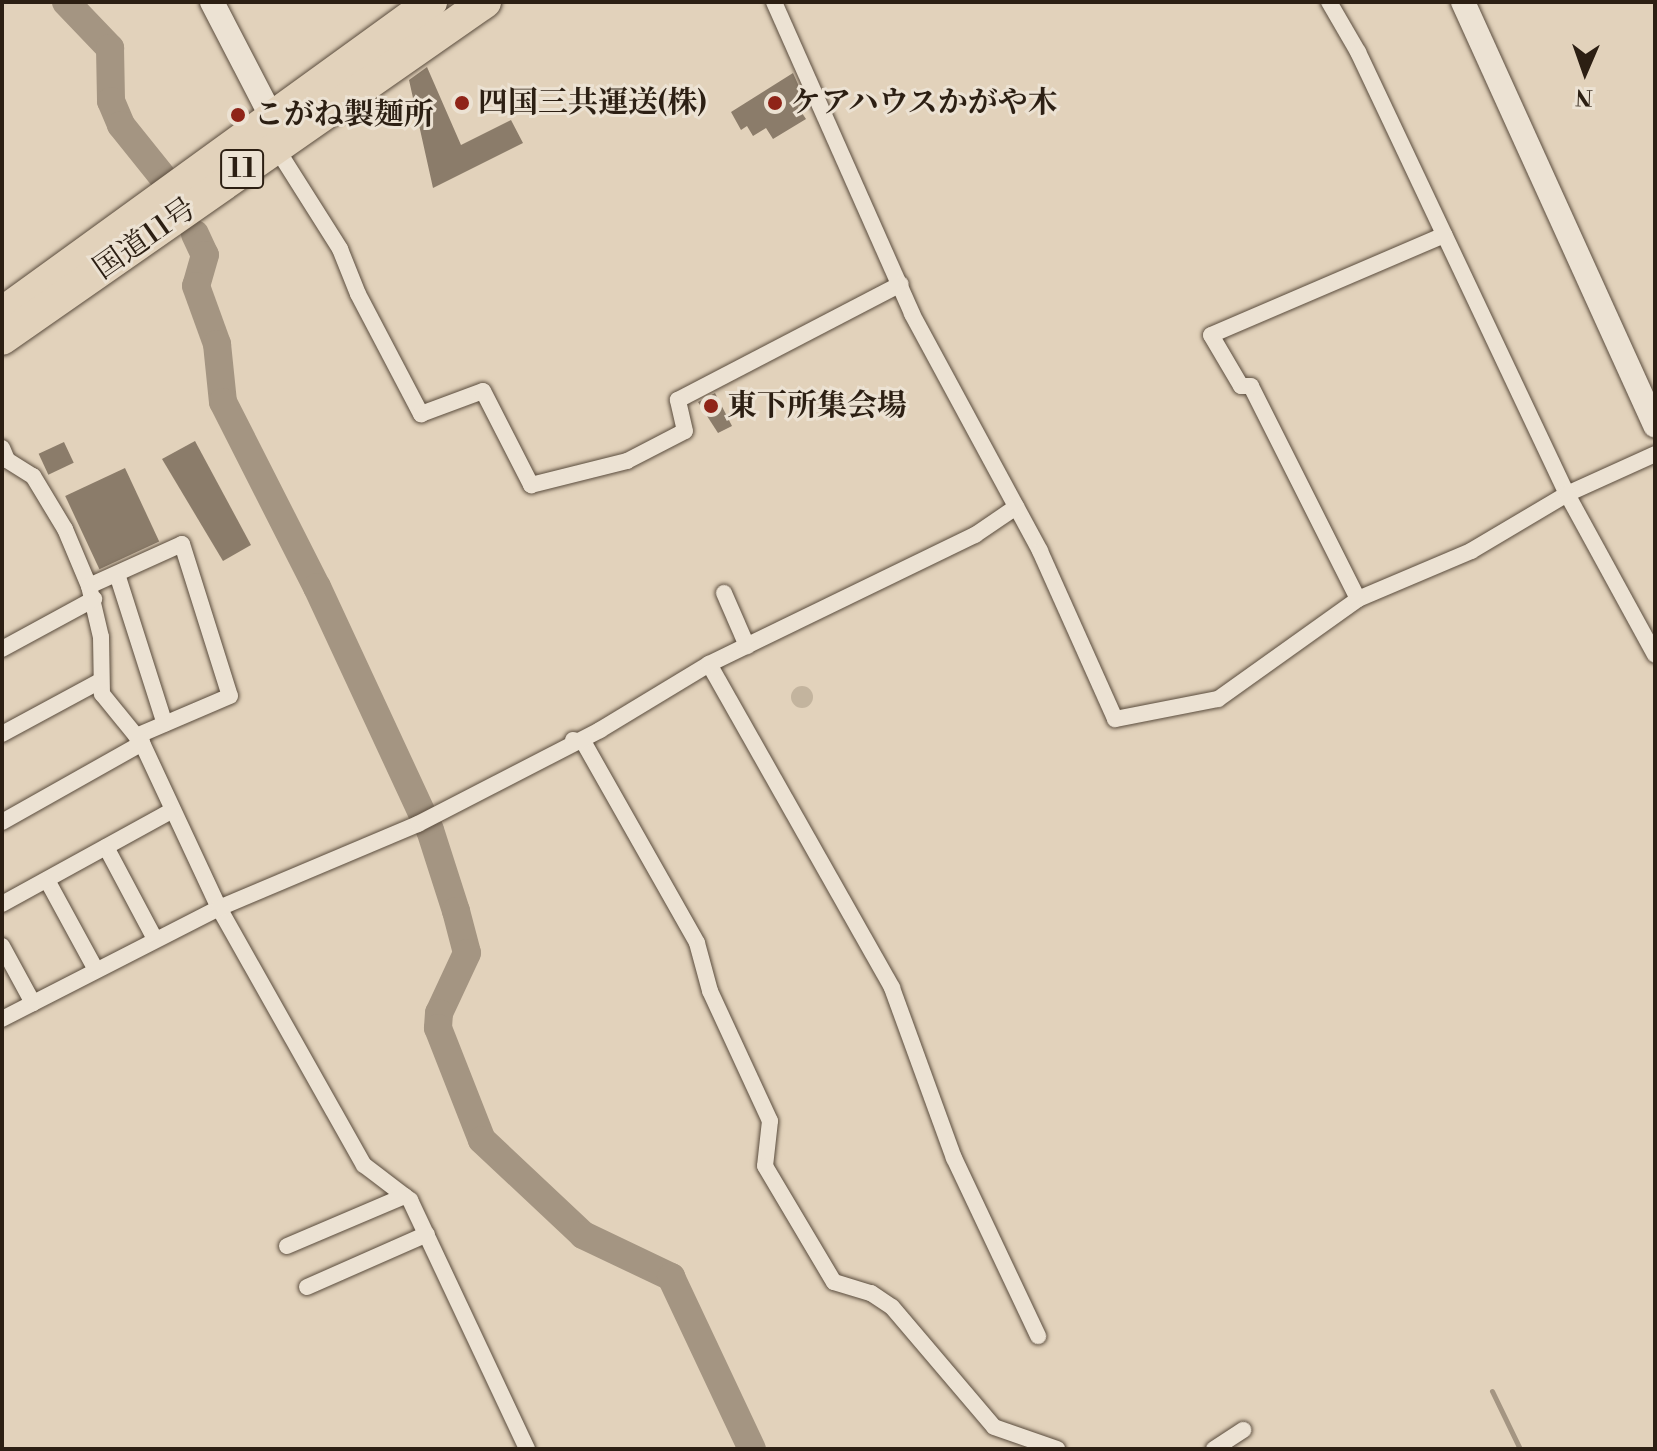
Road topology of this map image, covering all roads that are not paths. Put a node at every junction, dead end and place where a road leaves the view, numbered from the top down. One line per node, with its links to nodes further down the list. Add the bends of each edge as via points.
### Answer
1 (212, 2): 7 (main road)
2 (431, 2): 7 (highway, 国道11号 / 11)
3 (485, 2): 7 (highway, 国道11号 / 11)
4 (774, 2): 9 (street)
5 (1329, 2): 8 (street)
6 (1463, 2): 12 (main road)
7 (273, 131): 9 (street, via 340,249 421,414 483,391 531,485 627,461 685,431 678,400); 10 (highway, 国道11号 / 11); 11 (highway, 国道11号 / 11)
8 (1444, 235): 15 (street); 20 (street, via 1211,335 1241,386 1251,386)
9 (901, 284): 16 (street)
10 (2, 313)
11 (2, 339)
12 (1655, 426)
13 (2, 448): 18 (street, via 7,460 33,476 65,529)
14 (1655, 454): 15 (street)
15 (1567, 494): 20 (street, via 1471,551); 23 (street)
16 (1016, 507): 20 (street, via 1115,719 1218,699); 21 (street, via 975,535)
17 (117, 574): 18 (street); 26 (street); 26 (street, via 182,544 230,696)
18 (91, 592): 22 (street); 25 (street, via 101,637)
19 (724, 593): 21 (street)
20 (1358, 599)
21 (747, 646): 24 (street)
22 (2, 649)
23 (1655, 655)
24 (709, 664): 28 (street, via 600,730); 45 (street, via 892,988 954,1158)
25 (100, 681): 27 (street); 29 (street, via 102,694)
26 (165, 724): 29 (street)
27 (2, 734)
28 (570, 739): 35 (street, via 424,821); 48 (street, via 584,743 697,943 710,991 770,1121 765,1166 834,1282 871,1293 892,1307 994,1427)
29 (139, 740): 30 (street); 31 (street)
30 (173, 810): 32 (street); 35 (street)
31 (2, 822)
32 (106, 847): 33 (street); 36 (street)
33 (47, 880): 34 (street); 38 (street)
34 (2, 904)
35 (219, 908): 36 (street); 41 (street, via 364,1165)
36 (155, 939): 38 (street)
37 (2, 946): 39 (street)
38 (96, 970): 39 (street)
39 (33, 1003): 40 (street)
40 (2, 1019)
41 (405, 1196): 42 (street); 43 (street, via 329,1222)
42 (427, 1234): 44 (street); 47 (street)
43 (287, 1246)
44 (307, 1287)
45 (1038, 1336)
46 (1243, 1430): 49 (street)
47 (527, 1449)
48 (1057, 1449)
49 (1214, 1449)

